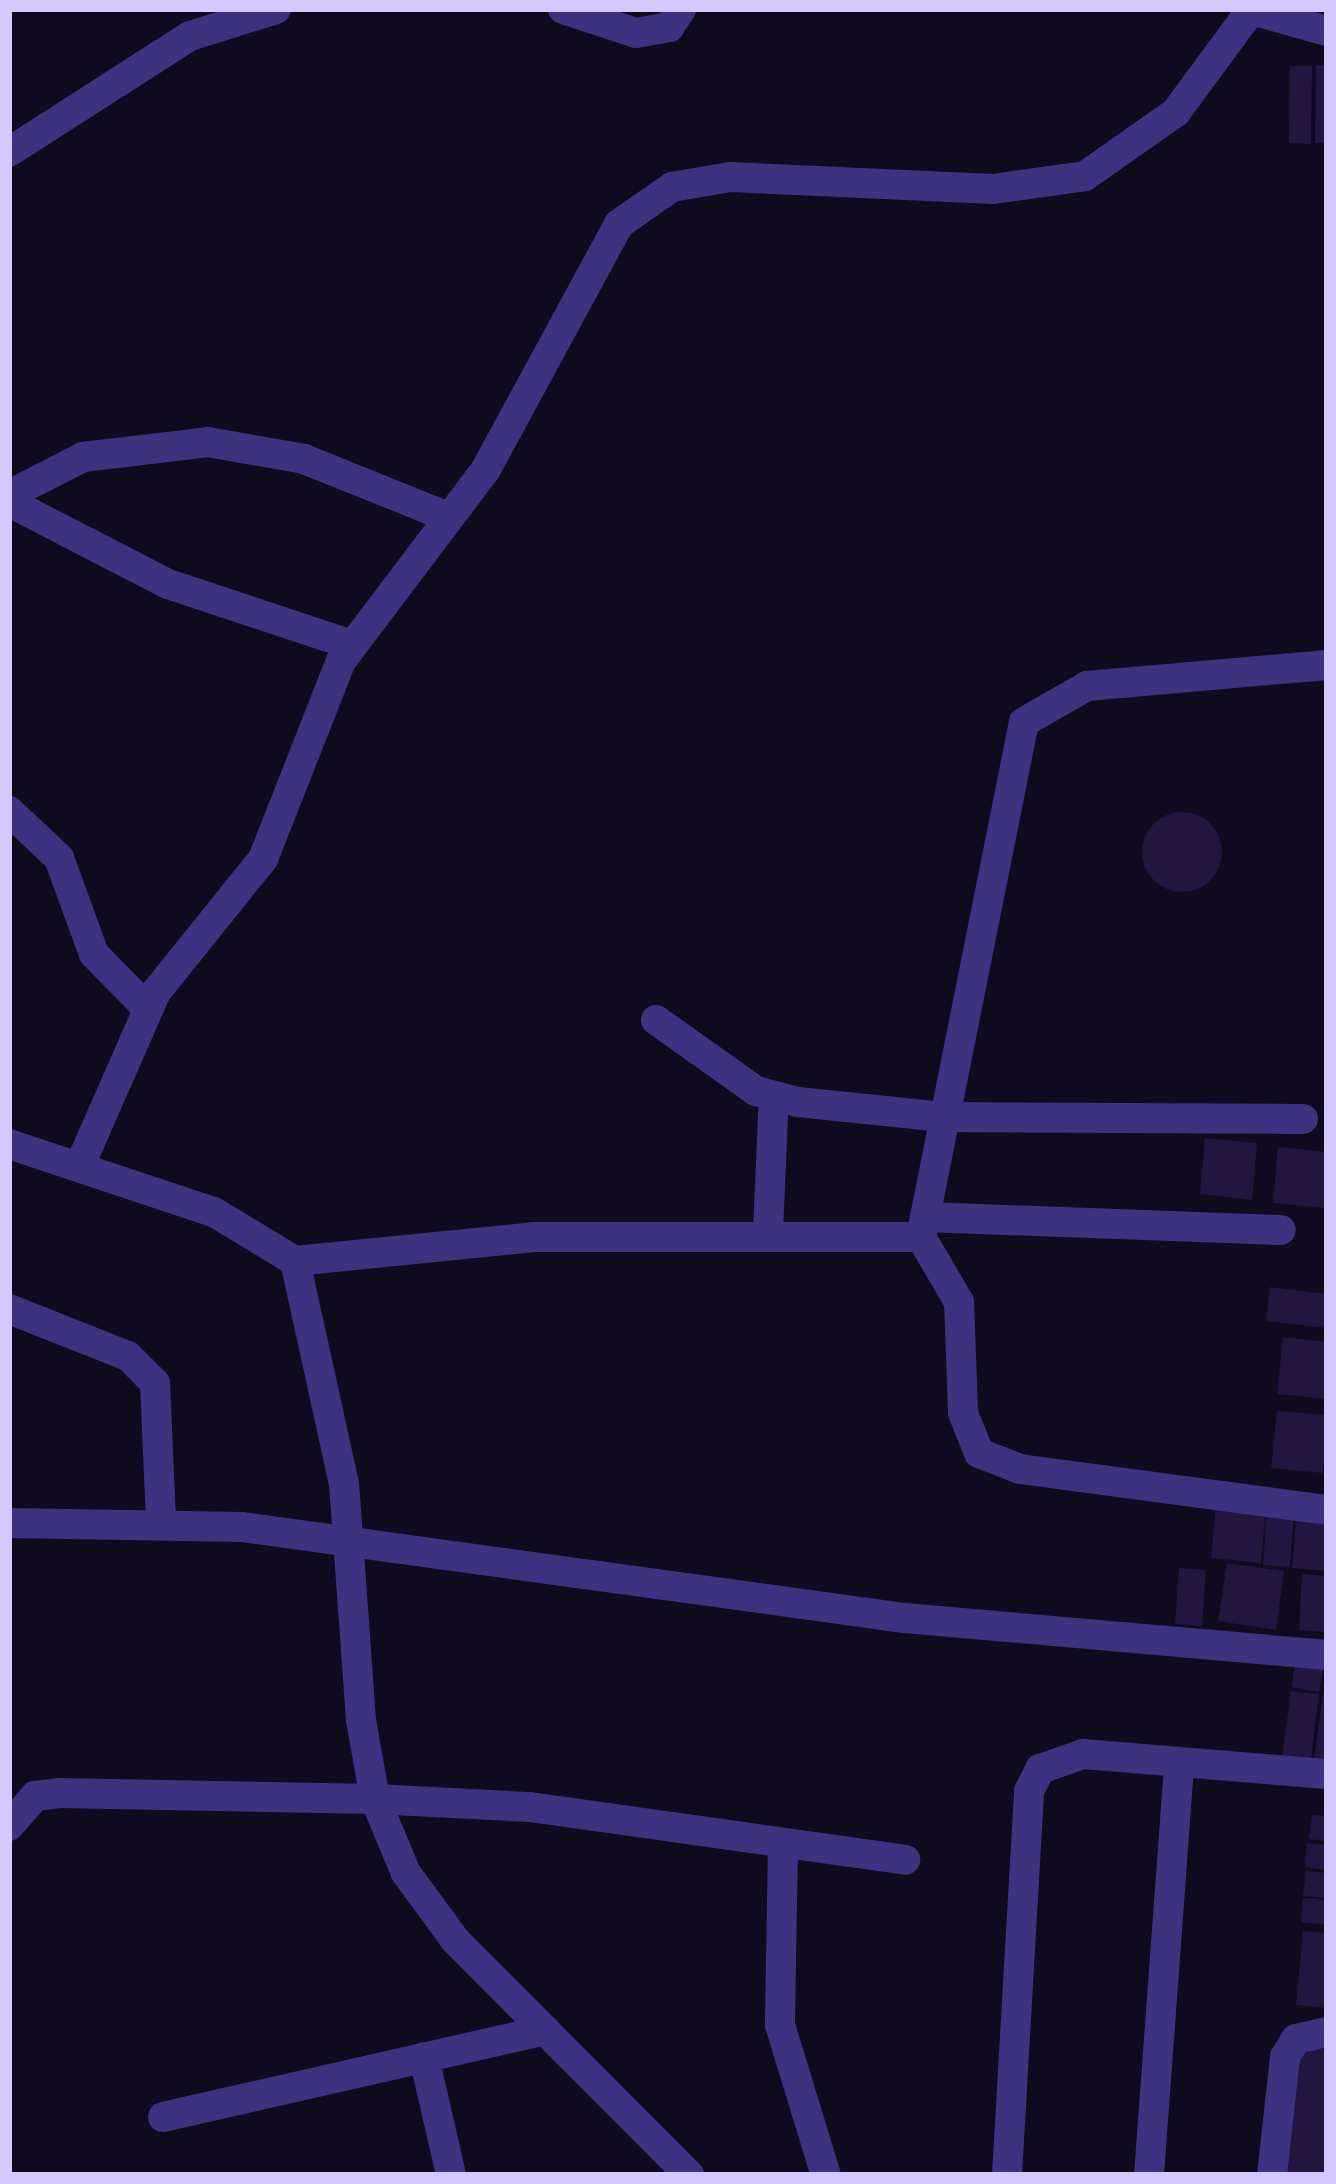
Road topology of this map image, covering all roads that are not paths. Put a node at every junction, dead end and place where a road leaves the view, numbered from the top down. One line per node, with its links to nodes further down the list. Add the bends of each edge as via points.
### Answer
1 (276, 9): 6 (street, via 190,36 116,93)
2 (563, 9): 3 (street, via 636,33 669,27)
3 (681, 9)
4 (1250, 10): 5 (street); 8 (street, via 1176,112 1085,176 1039,188 730,177 672,188 619,224 486,469)
5 (1327, 31)
6 (9, 152)
7 (9, 499): 8 (street, via 83,457 208,442 304,458); 9 (street, via 167,584)
8 (448, 517): 9 (street)
9 (352, 644): 12 (street, via 263,859)
10 (1327, 665): 15 (street, via 1087,686 1024,722)
11 (9, 812): 12 (street, via 59,858 94,954)
12 (147, 1008): 18 (street)
13 (656, 1019): 14 (street)
14 (774, 1096): 15 (street); 21 (street)
15 (943, 1118): 16 (street); 19 (street)
16 (1303, 1119)
17 (9, 1144): 18 (street)
18 (80, 1166): 22 (street, via 248,1227)
19 (923, 1227): 20 (street); 21 (street); 24 (street, via 959,1302 963,1413 979,1453 1020,1468)
20 (1281, 1230)
21 (768, 1231): 22 (street, via 417,1243)
22 (295, 1262): 27 (street, via 332,1398)
23 (9, 1309): 25 (street, via 128,1356 155,1383)
24 (1327, 1510)
25 (161, 1521): 26 (street); 27 (street)
26 (9, 1523)
27 (345, 1540): 28 (street, via 905,1618); 31 (street)
28 (1327, 1654)
29 (1179, 1762): 30 (street); 42 (street, via 1059,1756 1029,1791); 43 (street)
30 (1327, 1774)
31 (375, 1799): 32 (street, via 59,1793 35,1796); 33 (street, via 530,1807); 35 (street, via 406,1873 455,1940)
32 (9, 1826)
33 (783, 1846): 34 (street); 41 (street, via 780,2025)
34 (905, 1860)
35 (545, 2030): 37 (street); 40 (street)
36 (1327, 2032): 44 (street, via 1296,2038 1285,2057)
37 (424, 2057): 38 (street); 39 (street)
38 (164, 2117)
39 (451, 2175)
40 (689, 2175)
41 (826, 2175)
42 (1007, 2175)
43 (1149, 2175)
44 (1272, 2175)

